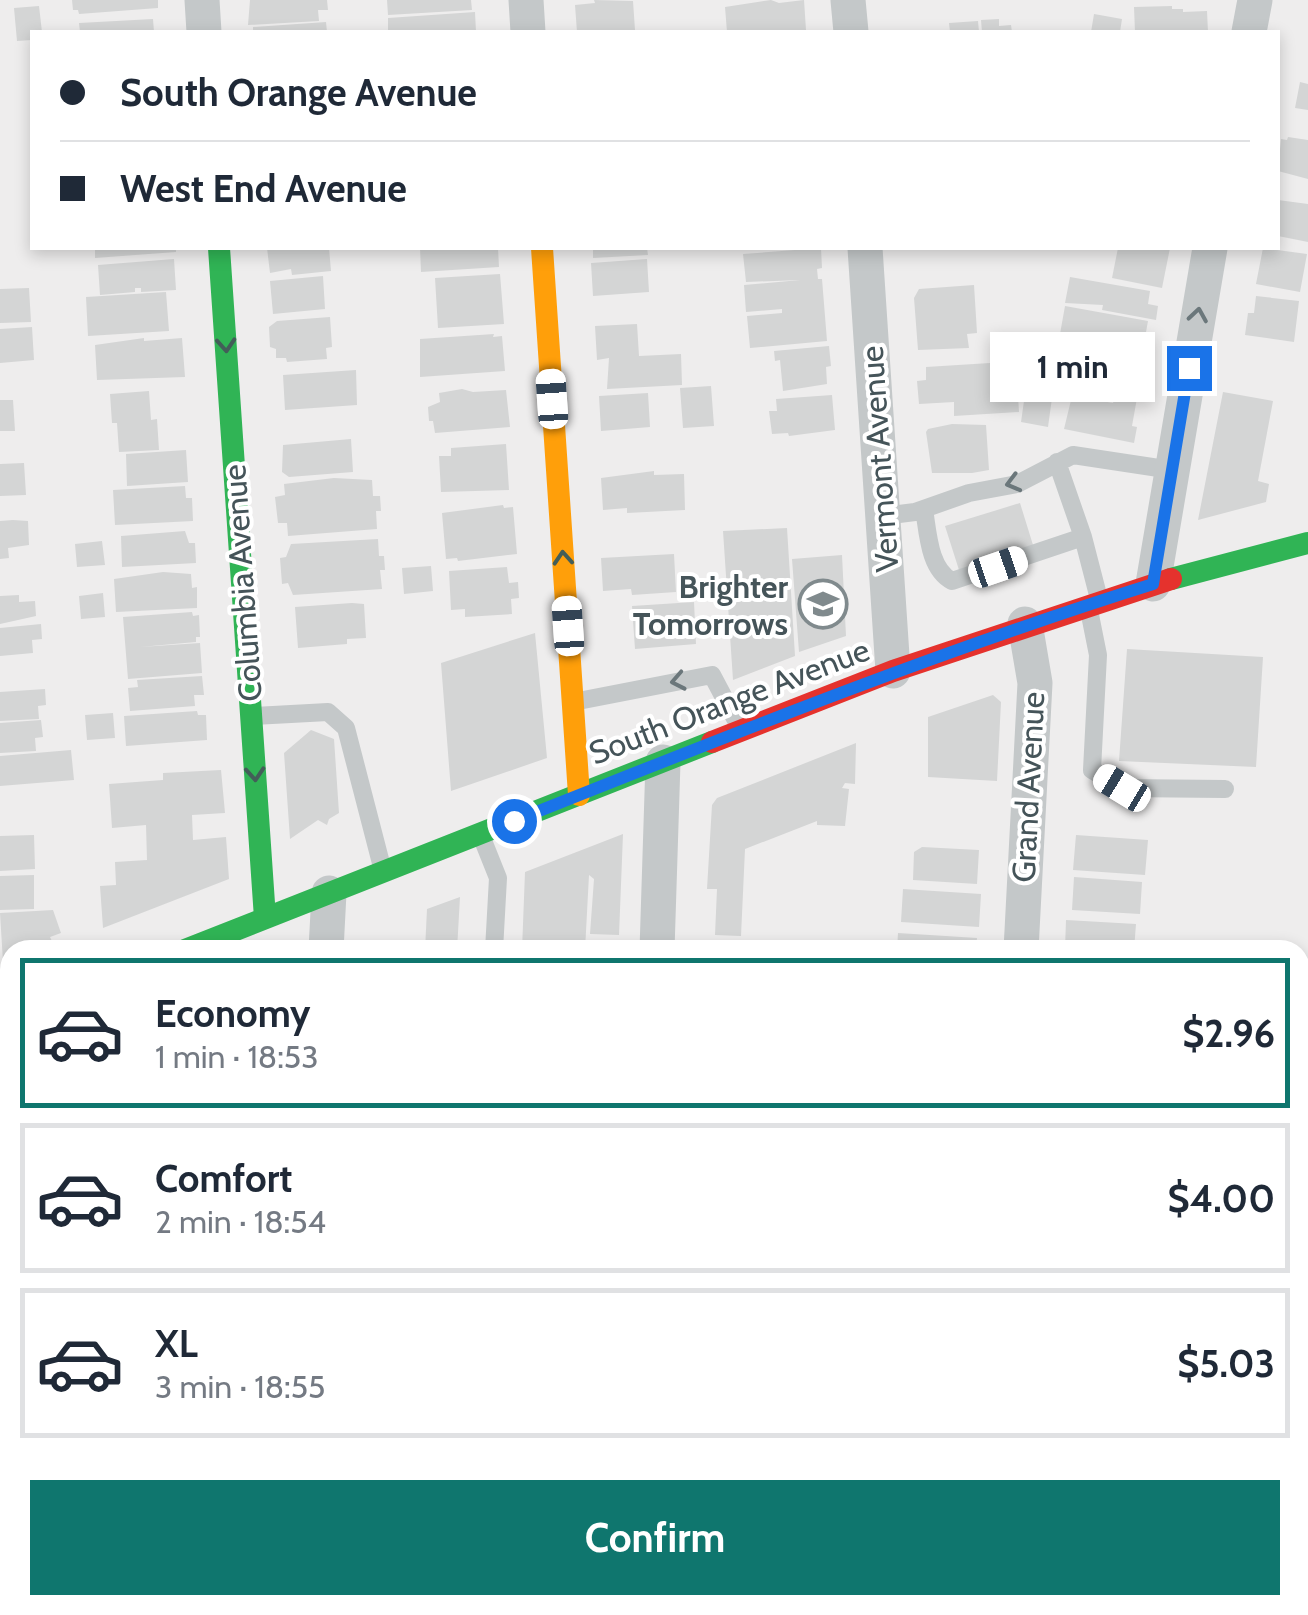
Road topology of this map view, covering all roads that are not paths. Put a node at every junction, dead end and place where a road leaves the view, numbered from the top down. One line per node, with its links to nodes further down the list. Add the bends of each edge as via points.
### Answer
1 (202, 0): 5 (street)
2 (526, 0): 6 (street)
3 (848, 0): 7 (street)
4 (1255, 0): 8 (street)
5 (204, 30)
6 (528, 30)
7 (850, 30)
8 (1249, 30)
9 (219, 250): 24 (main road, Columbia Avenue, one-way to 24)
10 (542, 250): 23 (main road, one-way to 10)
11 (865, 250): 16 (street, Vermont Avenue)
12 (1210, 250): 14 (street, one-way to 12)
13 (1057, 462): 14 (lane, via 1086,454); 15 (lane, one-way to 15, via 1018,484); 17 (lane)
14 (1172, 470): 19 (street)
15 (924, 509): 16 (lane); 17 (lane, via 935,562 952,582)
16 (883, 516): 22 (street, Vermont Avenue)
17 (1083, 537): 20 (lane)
18 (1308, 543): 19 (main road, South Orange Avenue)
19 (1153, 584): 20 (main road, South Orange Avenue)
20 (1094, 603): 21 (main road, South Orange Avenue); 27 (lane, via 1092,770 1122,788)
21 (1024, 624): 22 (main road, South Orange Avenue); 37 (street, Grand Avenue, via 1034,682)
22 (893, 671): 25 (main road, South Orange Avenue)
23 (573, 702): 25 (lane, one-way to 23, via 712,675); 28 (main road)
24 (251, 716): 30 (lane, via 328,712 346,728); 32 (main road, Columbia Avenue, one-way to 32)
25 (742, 731): 26 (main road, South Orange Avenue)
26 (663, 762): 28 (main road, South Orange Avenue); 36 (street)
27 (1225, 790)
28 (579, 795): 29 (main road, South Orange Avenue)
29 (480, 834): 30 (main road, South Orange Avenue); 35 (lane, via 498,878)
30 (384, 872): 31 (main road, South Orange Avenue)
31 (329, 893): 32 (main road, South Orange Avenue); 34 (street)
32 (265, 918): 33 (main road, South Orange Avenue)
33 (210, 940)
34 (327, 940)
35 (495, 940)
36 (657, 940)
37 (1021, 940)

